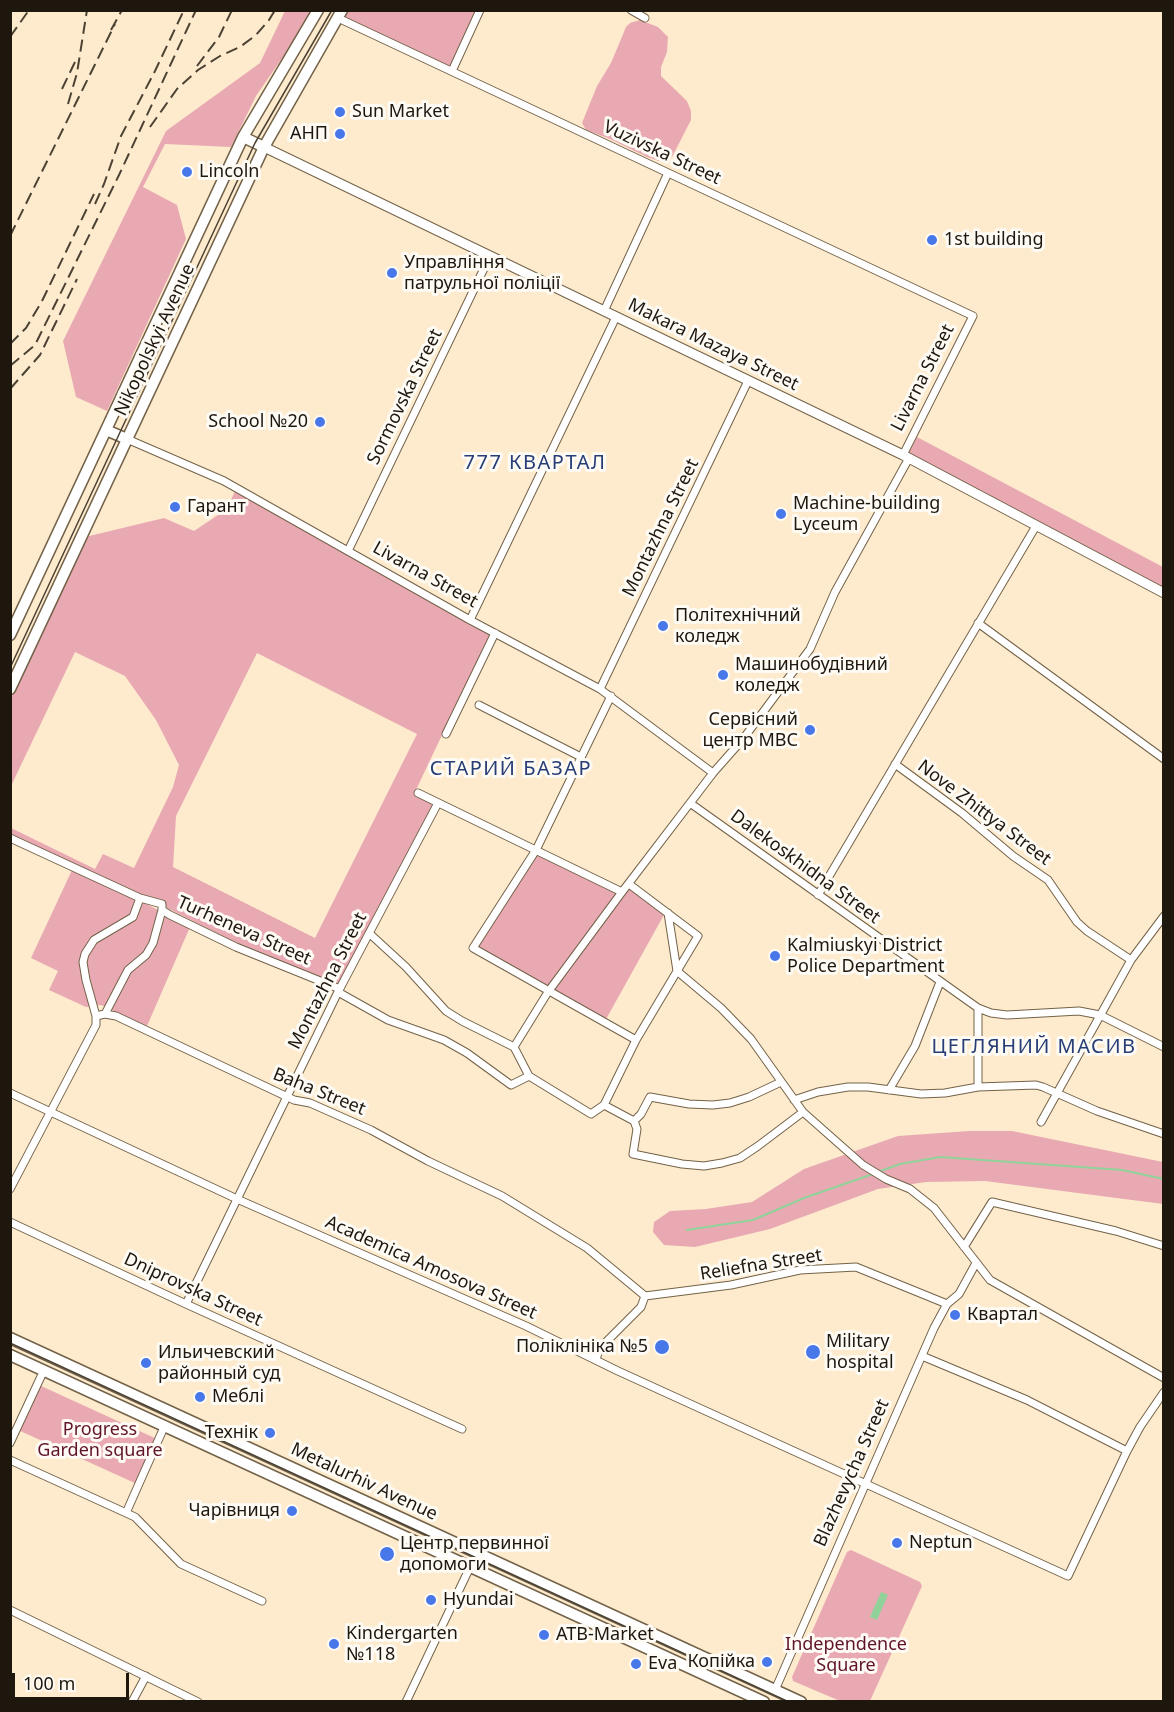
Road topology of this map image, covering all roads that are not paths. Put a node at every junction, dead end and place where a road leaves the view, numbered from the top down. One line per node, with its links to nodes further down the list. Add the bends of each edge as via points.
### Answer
1 (318, 10): 7 (main road, Nikopolskyi Avenue)
2 (480, 10): 6 (street)
3 (631, 10): 5 (street)
4 (340, 14): 6 (street, Vuzivska Street); 8 (main road, Nikopolskyi Avenue)
5 (645, 18)
6 (452, 71): 9 (street, Vuzivska Street)
7 (243, 137): 8 (main road, Makara Mazaya Street); 15 (main road, Nikopolskyi Avenue)
8 (264, 147): 10 (main road, Makara Mazaya Street); 16 (main road, Nikopolskyi Avenue)
9 (668, 173): 11 (street); 12 (street, Vuzivska Street)
10 (490, 256): 11 (main road, Makara Mazaya Street); 19 (street, Sormovska Street)
11 (604, 311): 13 (main road, Makara Mazaya Street)
12 (973, 316): 17 (street, Livarna Street)
13 (616, 317): 14 (main road, Makara Mazaya Street); 21 (street)
14 (748, 381): 17 (main road, Makara Mazaya Street); 25 (street, Montazhna Street)
15 (106, 430): 16 (main road, Livarna Street); 24 (main road, Nikopolskyi Avenue)
16 (127, 439): 19 (street, Livarna Street, via 224,481); 26 (main road, Nikopolskyi Avenue)
17 (906, 457): 18 (main road, Makara Mazaya Street); 33 (street, Livarna Street, via 835,592 810,649)
18 (1036, 526): 20 (main road, Makara Mazaya Street); 22 (street, Nove Zhittya Street)
19 (348, 551): 21 (street, Livarna Street)
20 (1164, 593)
21 (470, 620): 23 (street, Livarna Street)
22 (978, 623): 31 (street); 32 (street, Nove Zhittya Street)
23 (495, 633): 25 (street, Livarna Street); 29 (street)
24 (10, 635)
25 (600, 688): 27 (street, Livarna Street)
26 (10, 689)
27 (611, 696): 30 (street); 33 (street, Livarna Street)
28 (479, 705): 30 (street)
29 (446, 734)
30 (581, 757): 38 (street)
31 (1164, 759)
32 (895, 764): 41 (street, Nove Zhittya Street); 47 (street, Nove Zhittya Street, via 1043,876 1077,922)
33 (713, 773): 36 (street, Livarna Street)
34 (418, 793): 35 (street)
35 (438, 802): 38 (street); 46 (street, Montazhna Street)
36 (690, 803): 39 (street, Livarna Street); 41 (street, Dalekoskhidna Street)
37 (10, 837): 42 (street, Turheneva Street)
38 (536, 850): 40 (street); 51 (street, via 473,948)
39 (629, 884): 40 (street, Livarna Street); 44 (street)
40 (622, 892): 51 (street, Livarna Street)
41 (818, 895): 49 (street, Dalekoskhidna Street)
42 (140, 898): 43 (street, Turheneva Street, via 162,904); 54 (street, via 133,916 94,940 85,954 86,980)
43 (162, 910): 50 (street, Turheneva Street); 53 (street, via 153,943 146,955 128,970)
44 (668, 913): 48 (street); 48 (street, via 698,936)
45 (1162, 921): 47 (street)
46 (369, 933): 50 (street, Montazhna Street); 57 (street, via 446,1011)
47 (1131, 960): 55 (street)
48 (677, 971): 56 (street); 60 (street, via 751,1039)
49 (940, 982): 52 (street, Dalekoskhidna Street); 62 (street, via 915,1046)
50 (339, 991): 59 (street, via 388,1020 444,1040 511,1085); 65 (street, Montazhna Street)
51 (548, 992): 56 (street); 57 (street, Livarna Street)
52 (978, 1008): 55 (street, Dalekoskhidna Street, via 1007,1016 1079,1011); 61 (street)
53 (105, 1014): 54 (street); 65 (street, Baha Street)
54 (96, 1016): 68 (street, via 96,1025)
55 (1100, 1016): 58 (street, Dalekoskhidna Street); 64 (street)
56 (636, 1040): 67 (street)
57 (514, 1047): 59 (street)
58 (1164, 1047)
59 (530, 1076): 67 (street, via 591,1114)
60 (781, 1082): 66 (street); 70 (street, via 749,1097 713,1105 650,1097)
61 (978, 1087): 62 (street, via 921,1094); 64 (street, via 1036,1085)
62 (889, 1090): 66 (street, via 848,1087)
63 (10, 1093): 68 (street, Academica Amosova Street)
64 (1058, 1094): 71 (street); 72 (street)
65 (286, 1096): 74 (street, Montazhna Street); 79 (street, Baha Street, via 377,1132 502,1196 587,1248)
66 (794, 1100): 69 (street)
67 (604, 1105): 70 (street)
68 (51, 1112): 73 (street); 74 (street, Academica Amosova Street)
69 (803, 1112): 70 (street, via 740,1158 704,1166 633,1154 637,1129); 77 (street, via 863,1164 924,1198)
70 (634, 1121)
71 (1041, 1122)
72 (1164, 1134)
73 (10, 1190)
74 (237, 1199): 80 (street, Montazhna Street); 86 (street, Academica Amosova Street)
75 (10, 1222): 80 (street, Dniprovska Street)
76 (1164, 1246): 77 (street, via 992,1202)
77 (964, 1247): 78 (street)
78 (976, 1263): 81 (street, Blazhevycha Street, via 958,1294); 88 (street, via 995,1284)
79 (645, 1296): 81 (street, Reliefna Street, via 731,1285 800,1270 856,1267); 86 (street, via 641,1306 599,1348)
80 (186, 1304): 92 (street, Dniprovska Street)
81 (947, 1304): 85 (street, Blazhevycha Street)
82 (10, 1338): 84 (main road, Metalurhiv Avenue)
83 (10, 1355): 87 (main road, Metalurhiv Avenue)
84 (50, 1356): 87 (main road); 90 (main road, Metalurhiv Avenue)
85 (922, 1356): 94 (street, via 1037,1404); 96 (street, Blazhevycha Street)
86 (596, 1360): 96 (street, Academica Amosova Street)
87 (44, 1370): 91 (main road, Metalurhiv Avenue); 93 (street)
88 (1164, 1378)
89 (1164, 1392): 94 (street)
90 (171, 1412): 91 (main road); 98 (main road, Metalurhiv Avenue)
91 (165, 1425): 97 (street); 99 (main road, Metalurhiv Avenue)
92 (462, 1429)
93 (10, 1443)
94 (1127, 1450): 96 (street, Academica Amosova Street, via 1068,1576)
95 (10, 1460): 97 (street)
96 (866, 1483): 103 (street, Blazhevycha Street)
97 (126, 1513): 100 (street, via 135,1517 182,1564)
98 (478, 1552): 99 (main road); 103 (main road, Metalurhiv Avenue)
99 (471, 1565): 106 (street); 107 (main road, Metalurhiv Avenue)
100 (262, 1601)
101 (10, 1610): 102 (street)
102 (146, 1676): 104 (street); 105 (street)
103 (775, 1690): 108 (main road, Blazhevycha Street); 109 (main road, Metalurhiv Avenue)
104 (132, 1701)
105 (198, 1701)
106 (406, 1701)
107 (764, 1701)
108 (770, 1701)
109 (801, 1701)

